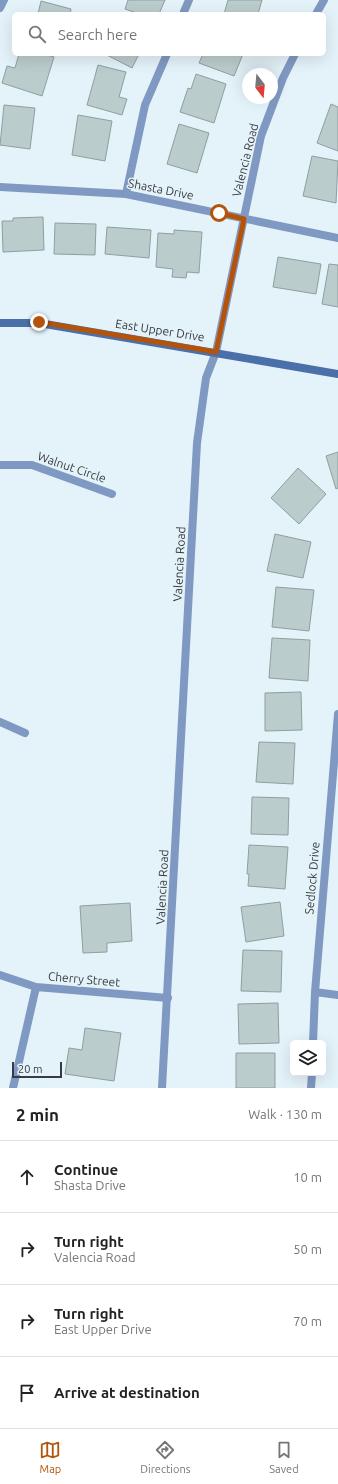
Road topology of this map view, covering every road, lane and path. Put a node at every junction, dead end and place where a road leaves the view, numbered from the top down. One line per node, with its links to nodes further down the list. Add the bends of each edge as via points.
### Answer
1 (4, 0): 4 (street)
2 (189, 0): 5 (street)
3 (324, 0): 6 (street)
4 (0, 8)
5 (184, 12)
6 (317, 12)
7 (166, 56): 10 (street, via 145,105)
8 (294, 56): 11 (street, Valencia Road, via 283,78 262,136)
9 (0, 187): 10 (street, Shasta Drive)
10 (126, 194): 11 (street, Shasta Drive)
11 (244, 219): 12 (street, Shasta Drive); 14 (street, Valencia Road)
12 (338, 238)
13 (0, 323): 14 (main road, East Upper Drive, via 39,322)
14 (216, 352): 15 (main road, East Upper Drive); 26 (street, Valencia Road, via 206,378 197,443)
15 (338, 374)
16 (0, 465): 17 (street, Walnut Circle, via 32,465)
17 (112, 494)
18 (338, 714): 21 (street, Sedlock Drive)
19 (0, 722): 20 (street)
20 (25, 733)
21 (336, 757): 24 (street, Sedlock Drive)
22 (0, 975): 23 (street, Cherry Street)
23 (36, 987): 26 (street, Cherry Street); 29 (street)
24 (315, 992): 25 (street); 27 (street, Sedlock Drive)
25 (338, 995)
26 (168, 998): 30 (street, Valencia Road)
27 (313, 1040)
28 (312, 1076): 31 (street)
29 (13, 1088)
30 (162, 1088)
31 (311, 1088)

